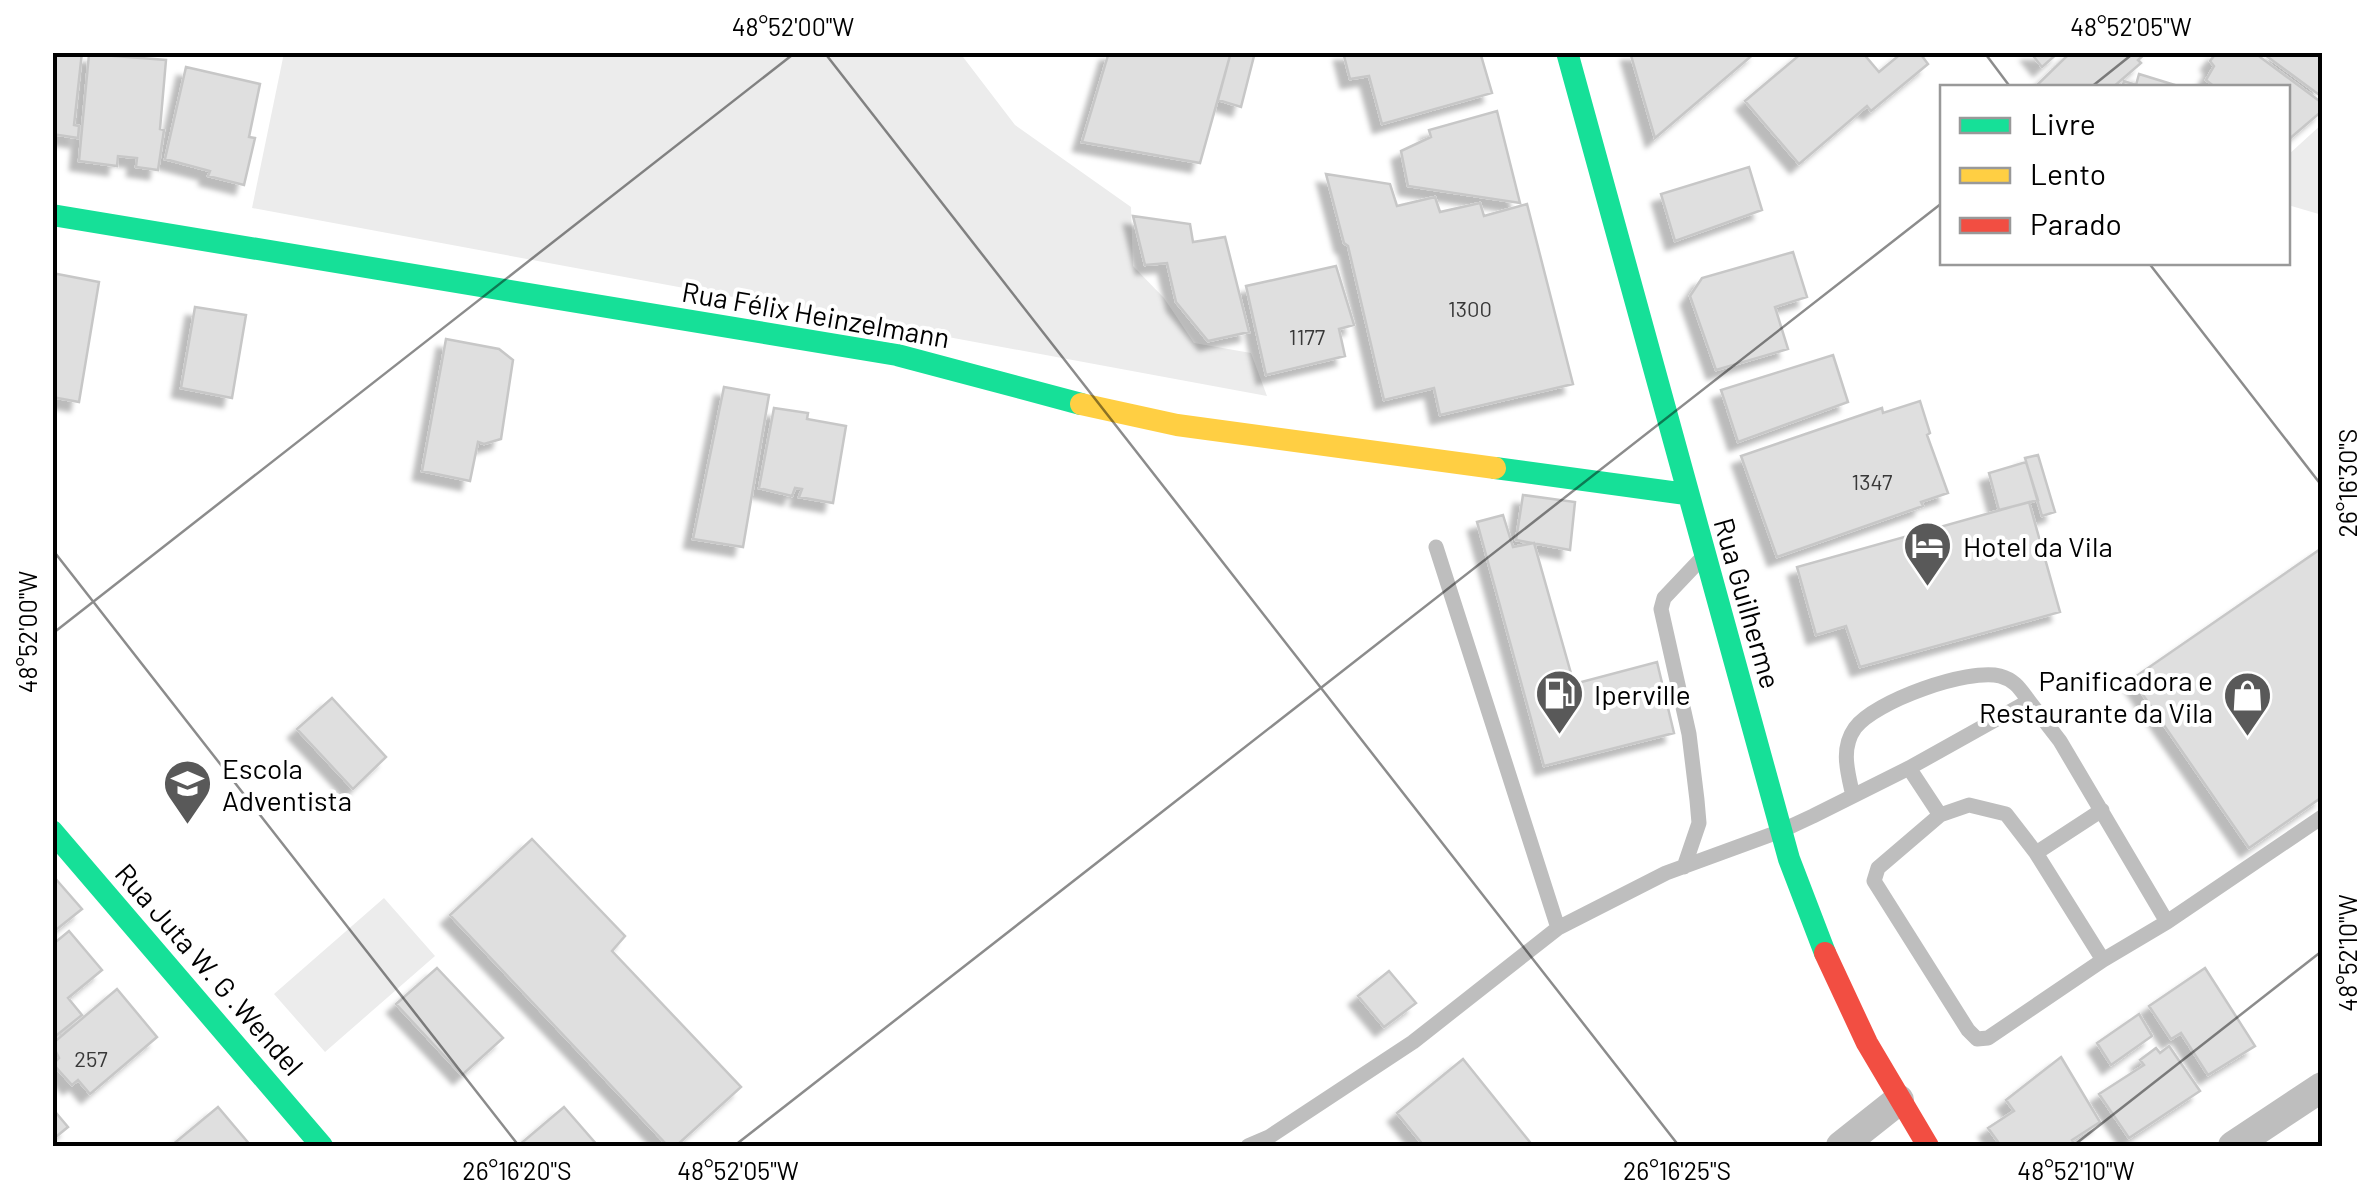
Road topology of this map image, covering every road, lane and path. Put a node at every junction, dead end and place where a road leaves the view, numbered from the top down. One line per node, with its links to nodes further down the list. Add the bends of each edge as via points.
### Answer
1 (1567, 52): 3 (street, Rua Guilherme)
2 (52, 215): 3 (street, Rua Félix Heinzelmann, via 897,355 1178,425)
3 (1686, 494): 5 (street, Rua Guilherme)
4 (1436, 547): 17 (lane)
5 (1704, 556): 13 (street, Rua Guilherme); 15 (lane, via 1661,609 1697,800 1698,822)
6 (2028, 701): 7 (lane); 8 (lane, via 2014,682 1978,675 1876,709 1854,729 1845,756); 9 (lane)
7 (1909, 768): 8 (lane); 10 (lane)
8 (1853, 796): 13 (lane)
9 (2102, 810): 14 (lane); 16 (lane)
10 (1940, 815): 14 (lane, via 1969,804 2006,814); 18 (lane, via 1878,868 1874,881 1977,1039)
11 (2322, 818): 16 (lane)
12 (52, 831): 21 (street, Rua Juta W. G .Wendel)
13 (1781, 832): 15 (lane); 20 (street, Rua Guilherme, via 1818,943)
14 (2036, 853): 18 (lane)
15 (1684, 866): 17 (lane)
16 (2167, 922): 18 (lane)
17 (1558, 928): 22 (lane, via 1414,1042)
18 (2103, 960)
19 (2322, 1086): 25 (street)
20 (1898, 1100): 23 (street); 24 (street, Rua Guilherme)
21 (322, 1146)
22 (1248, 1146)
23 (1841, 1146)
24 (1928, 1146)
25 (2233, 1146)

